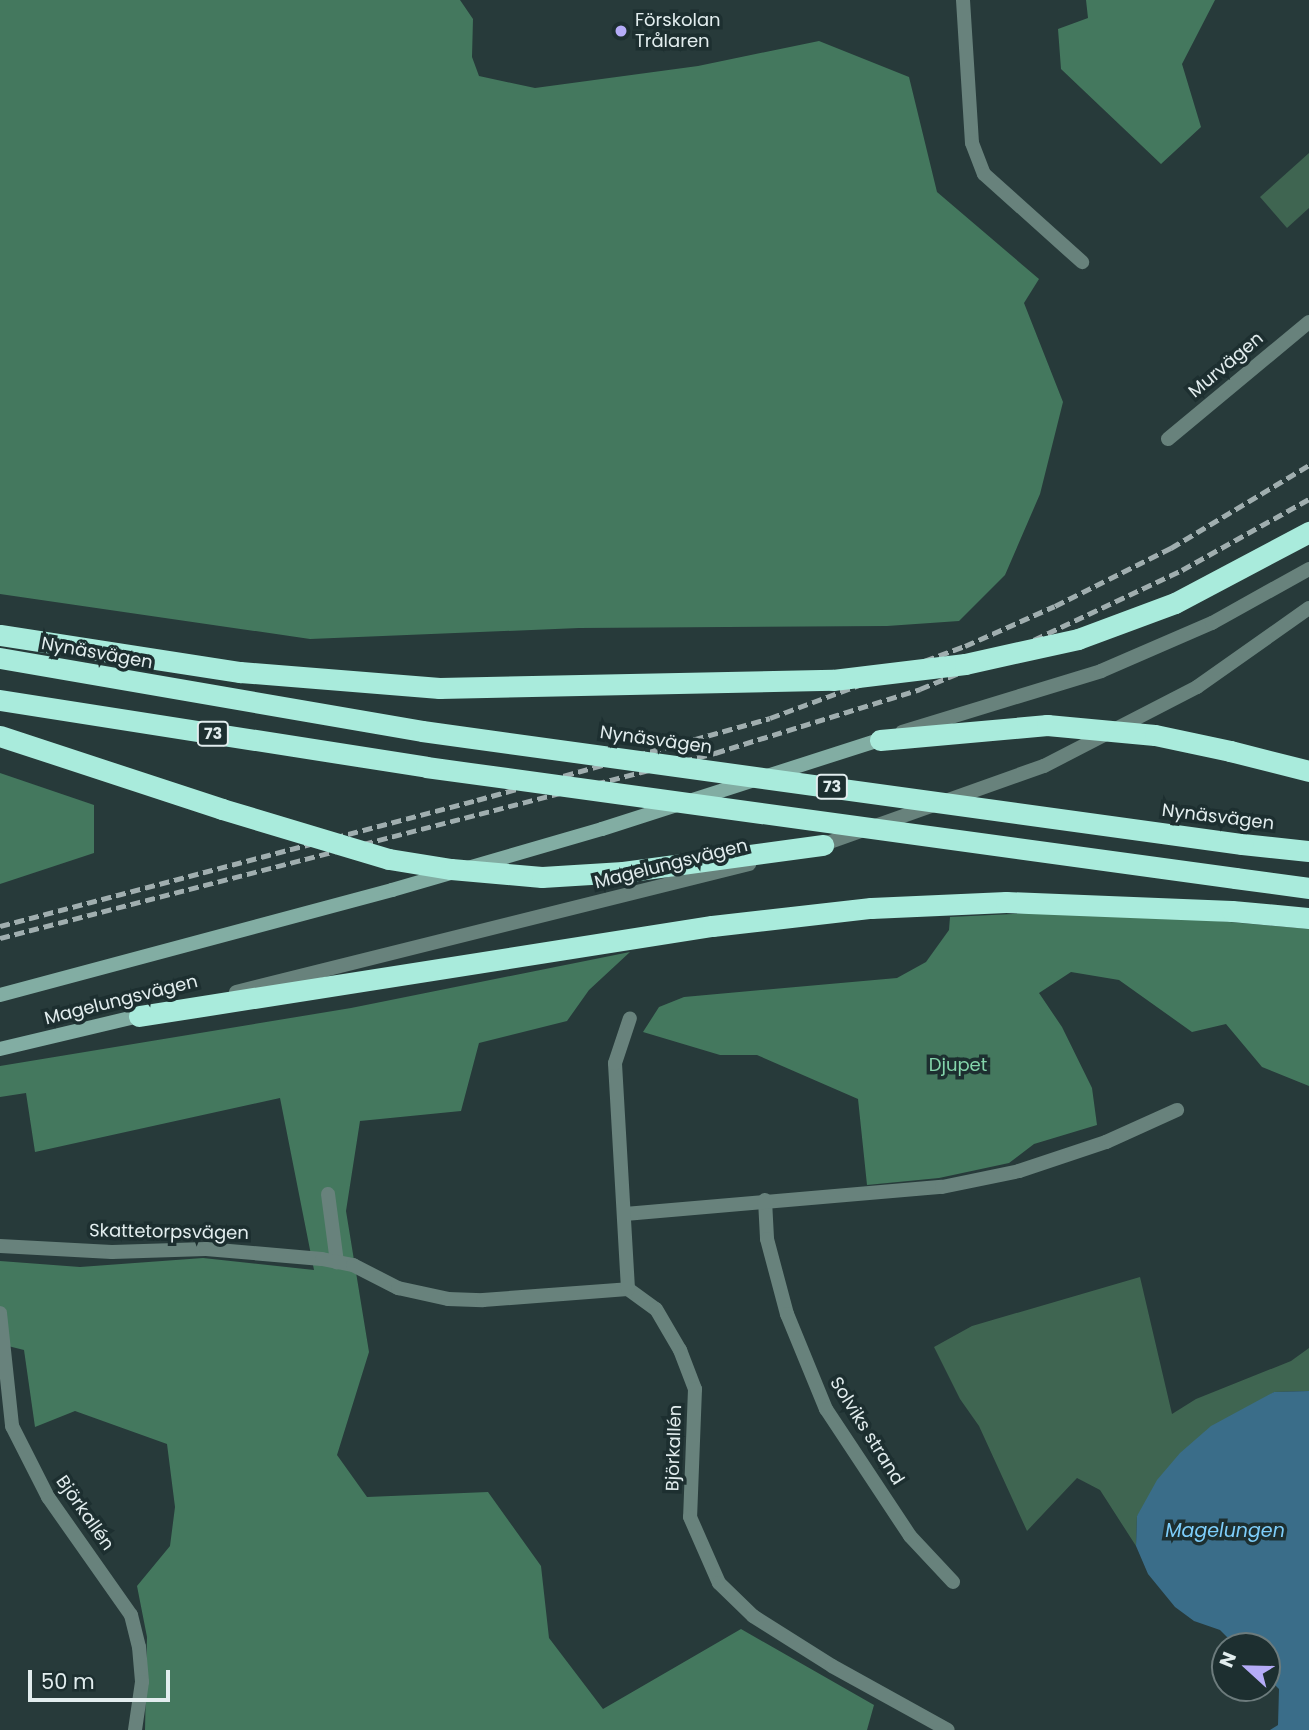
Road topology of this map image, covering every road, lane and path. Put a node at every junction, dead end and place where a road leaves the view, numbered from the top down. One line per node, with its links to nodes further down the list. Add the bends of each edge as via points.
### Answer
1 (962, 0): 2 (street, via 972,144 985,174)
2 (1083, 262)
3 (1309, 321): 4 (street, Murvägen)
4 (1168, 439)
5 (1309, 532): 8 (highway, bridge, via 1175,603 1078,639 965,664 833,680 439,688 240,672)
6 (1309, 569): 12 (street, Magelungsvägen, via 1212,623 1101,671)
7 (1309, 608): 14 (street, Magelungsvägen, via 1197,687 1044,766)
8 (0, 635)
9 (0, 658): 15 (highway, Nynäsvägen / 73, bridge, via 422,731)
10 (0, 700): 16 (highway, 73, bridge, via 426,767)
11 (0, 736): 14 (highway, bridge, via 222,809 389,859 426,865 542,877 623,872)
12 (880, 740): 13 (highway, bridge, via 1047,725 1155,735); 18 (main road, Magelungsvägen, via 602,829)
13 (1309, 771)
14 (823, 845): 19 (street, Magelungsvägen)
15 (1309, 851)
16 (1309, 888)
17 (1309, 918): 19 (highway, via 1006,902 871,908 712,926)
18 (0, 995)
19 (139, 1016): 21 (main road, Magelungsvägen)
20 (630, 1018): 25 (street, via 615,1063)
21 (0, 1049)
22 (1177, 1110): 24 (street, via 1106,1142 1019,1171 942,1187)
23 (328, 1194): 27 (street)
24 (765, 1200): 25 (street); 30 (street, Solviks strand, via 767,1239 787,1314 826,1409 910,1536)
25 (625, 1214): 28 (street)
26 (0, 1246): 27 (street, Skattetorpsvägen, via 112,1252 206,1249)
27 (337, 1262): 28 (street, Skattetorpsvägen, via 398,1288 448,1299)
28 (628, 1289): 32 (street, Björkallén, via 656,1309 680,1350 695,1389 690,1517 719,1583 753,1616)
29 (0, 1313): 31 (street, Björkallén, via 12,1426 48,1497 131,1615 142,1682)
30 (953, 1582)
31 (135, 1730)
32 (948, 1730)

